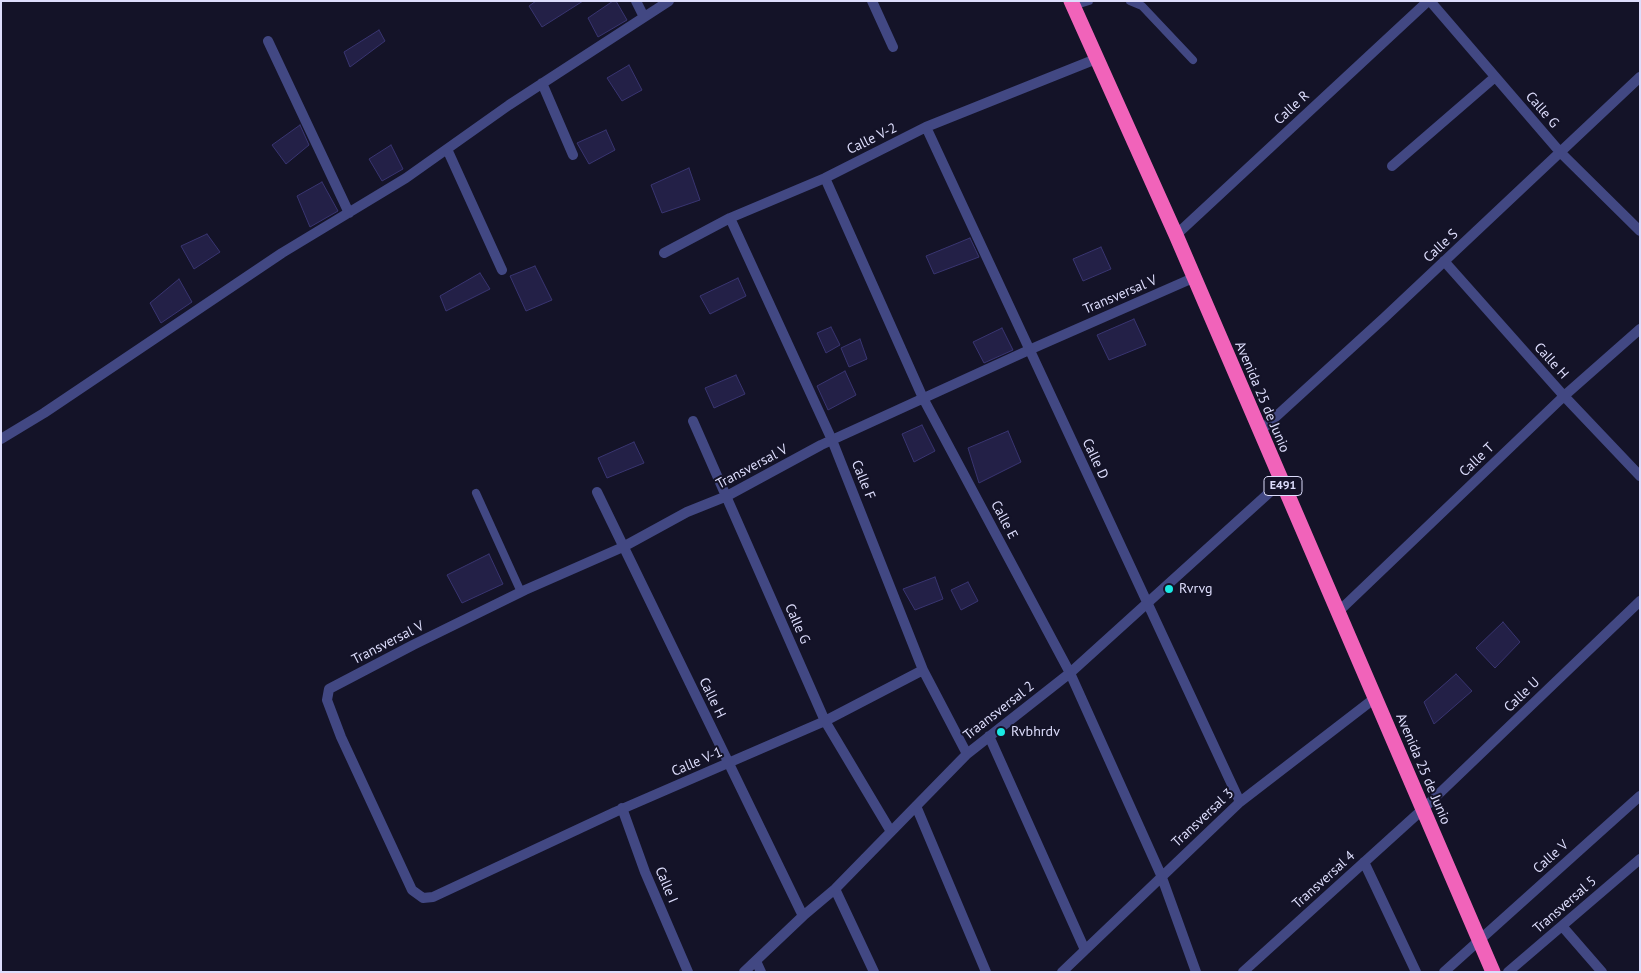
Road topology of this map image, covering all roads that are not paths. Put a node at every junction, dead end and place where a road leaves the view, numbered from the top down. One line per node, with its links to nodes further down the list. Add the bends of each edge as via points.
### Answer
1 (636, 1): 8 (street)
2 (669, 1): 8 (street)
3 (872, 1): 10 (street)
4 (1088, 1): 7 (lane)
5 (1130, 1): 12 (lane, via 1142,6)
6 (1429, 1): 13 (street, Calle G); 25 (street, Calle R)
7 (1072, 4): 11 (highway, Avenida 25 de Junio / E491)
8 (644, 17): 15 (street)
9 (268, 41): 22 (street)
10 (893, 47)
11 (1096, 59): 16 (street, Calle V-2); 25 (highway, Avenida 25 de Junio / E491)
12 (1193, 60)
13 (1495, 77): 18 (street, Calle G); 20 (street)
14 (1640, 77): 18 (street, Calle S)
15 (542, 83): 17 (street); 19 (street)
16 (926, 128): 21 (street, Calle V-2); 31 (street, Calle D)
17 (447, 148): 22 (street); 28 (street)
18 (1560, 152): 24 (street, Calle G); 27 (street, Calle S)
19 (573, 155)
20 (1392, 166)
21 (824, 178): 23 (street, Calle V-2); 33 (street, Calle E)
22 (349, 213): 36 (street, via 282,253 44,414)
23 (730, 218): 26 (street, Calle V-2); 37 (street, Calle F)
24 (1640, 231)
25 (1176, 235): 29 (highway, Avenida 25 de Junio / E491)
26 (664, 253)
27 (1444, 261): 32 (street, Calle H); 35 (street, Calle S)
28 (502, 270)
29 (1193, 278): 31 (street, Transversal V); 35 (highway, Avenida 25 de Junio / E491)
30 (1640, 329): 32 (street, Calle T)
31 (1029, 350): 33 (street, Transversal V); 45 (street, Calle D)
32 (1564, 396): 38 (street, Calle H); 47 (street, Calle T)
33 (923, 398): 37 (street, Transversal V); 49 (street, Calle E)
34 (692, 421): 42 (street, Calle G)
35 (1259, 432): 39 (highway, Avenida 25 de Junio / E491)
36 (1, 439)
37 (832, 440): 42 (street, Transversal V); 48 (street, Calle F)
38 (1640, 476)
39 (1281, 482): 45 (street, Traansversal 2); 47 (highway, Avenida 25 de Junio / E491)
40 (597, 492): 43 (street, Calle H)
41 (476, 493): 44 (lane)
42 (727, 496): 43 (street, Transversal V, via 687,512); 52 (street, Calle G)
43 (622, 547): 44 (street, Transversal V); 55 (street, Calle H)
44 (521, 592): 50 (street, Transversal V)
45 (1147, 602): 49 (street, Traansversal 2); 57 (street, Calle D)
46 (1640, 602): 60 (street, Calle U)
47 (1337, 613): 51 (highway, Avenida 25 de Junio / E491)
48 (923, 670): 52 (street, Calle V-1); 54 (street, Calle F)
49 (1070, 673): 53 (street, Traansversal 2); 64 (street, Calle E)
50 (328, 689): 59 (street, Calle V-1, via 327,700 341,737 412,890 423,898)
51 (1375, 698): 57 (street, Transversal 3); 60 (highway, Avenida 25 de Junio / E491)
52 (825, 721): 55 (street, Calle V-1); 61 (street, Calle G)
53 (990, 736): 54 (street, Traansversal 2); 69 (street)
54 (967, 754): 58 (street, Traansversal 2)
55 (729, 764): 59 (street, Calle V-1); 66 (street, Calle H)
56 (1640, 796): 68 (street, Calle V)
57 (1240, 802): 64 (street, Transversal 3)
58 (916, 806): 61 (street, Traansversal 2); 75 (street)
59 (622, 808): 71 (street, Calle I, via 645,872)
60 (1423, 809): 63 (street, Transversal 4); 68 (highway, Avenida 25 de Junio / E491)
61 (890, 830): 65 (street, Traansversal 2)
62 (1640, 858): 67 (street, Transversal 5)
63 (1364, 862): 78 (street, Transversal 4); 79 (street)
64 (1161, 875): 69 (street, Transversal 3); 77 (street, Calle E)
65 (835, 889): 66 (street, Traansversal 2); 74 (street)
66 (803, 916): 70 (street, Traansversal 2)
67 (1562, 926): 82 (street, Transversal 5); 83 (street)
68 (1480, 939): 80 (street); 81 (highway, Avenida 25 de Junio / E491)
69 (1085, 950): 76 (street, Transversal 3)
70 (756, 961): 72 (street, Traansversal 2); 73 (street)
71 (688, 972)
72 (744, 972)
73 (760, 972)
74 (874, 972)
75 (986, 972)
76 (1062, 972)
77 (1196, 972)
78 (1243, 972)
79 (1416, 972)
80 (1444, 972)
81 (1493, 972)
82 (1508, 972)
83 (1602, 972)

